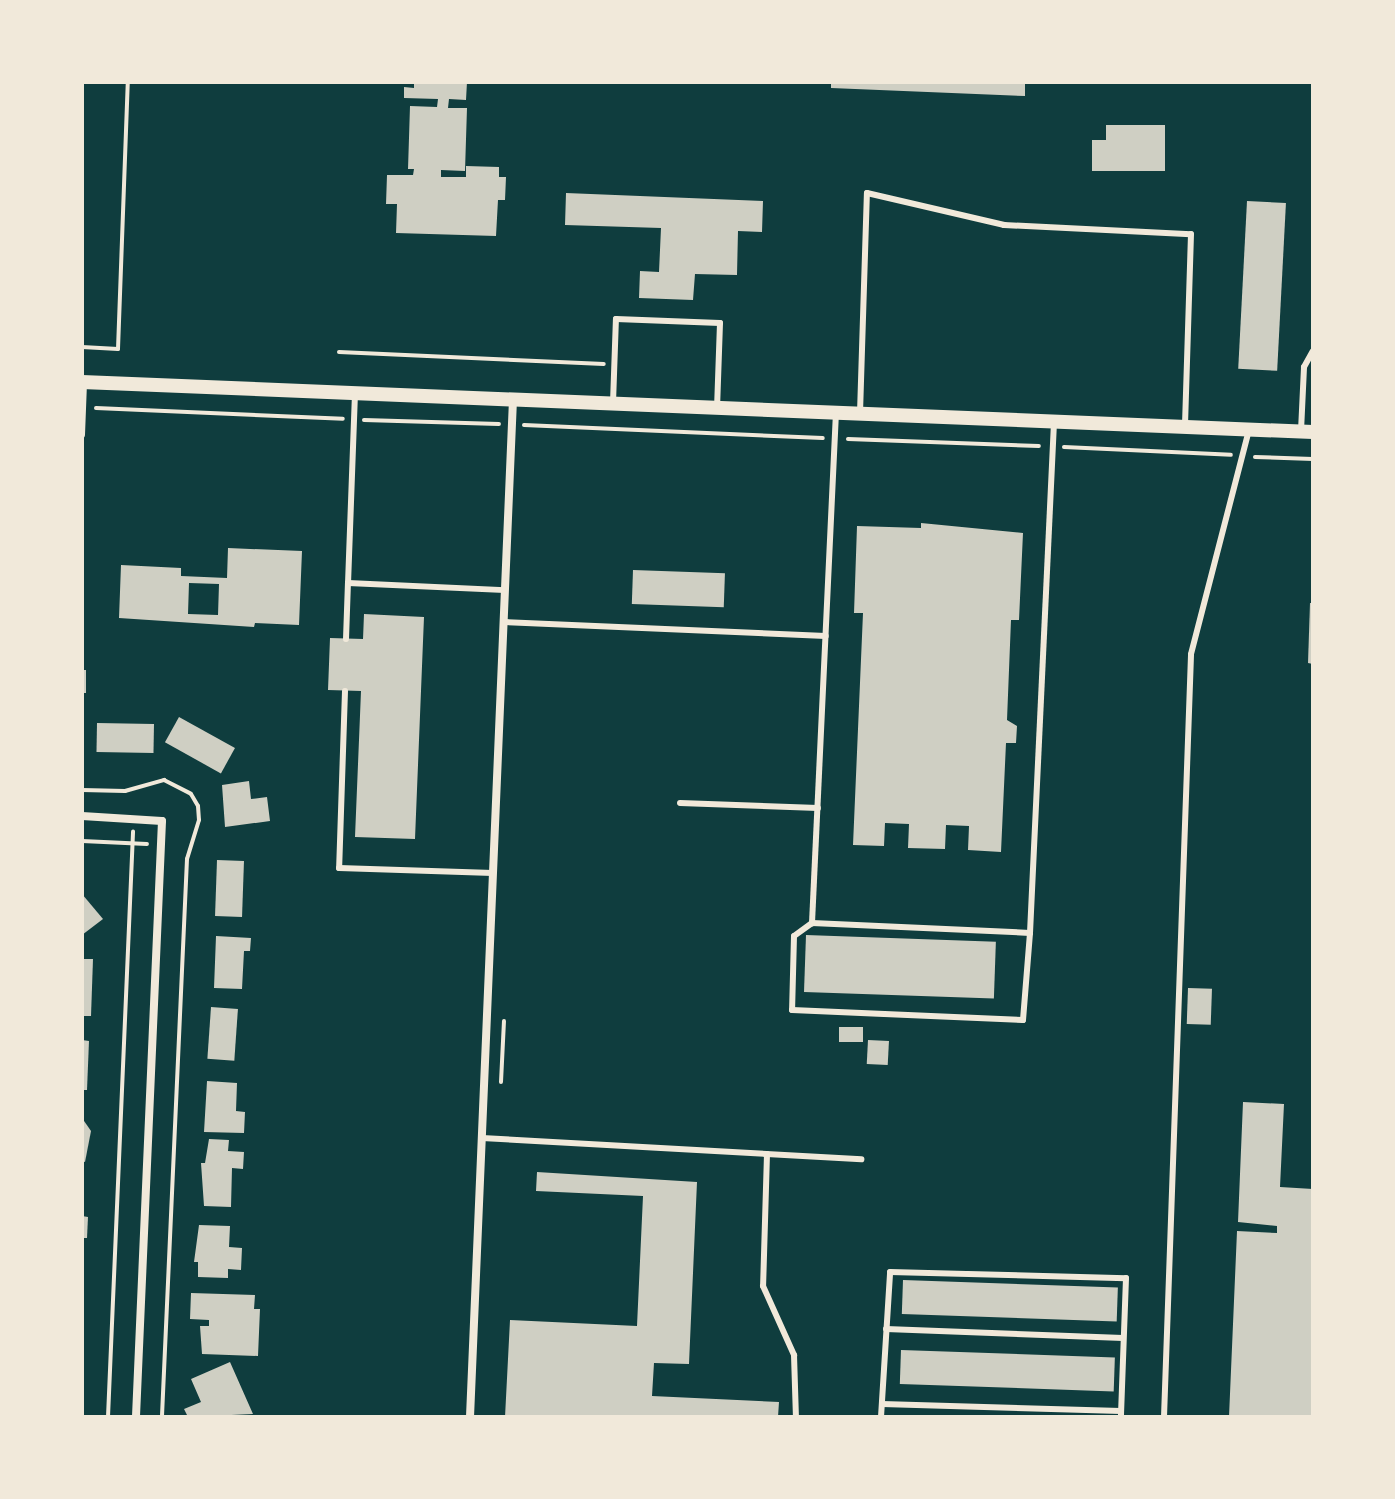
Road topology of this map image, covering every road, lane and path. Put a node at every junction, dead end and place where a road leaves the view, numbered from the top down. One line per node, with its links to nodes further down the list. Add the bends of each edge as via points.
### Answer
1 (128, 82): 2 (path, via 118,349)
2 (82, 347)
3 (1313, 351): 19 (lane, via 1304,367)
4 (339, 352): 5 (path)
5 (614, 365): 9 (lane); 10 (lane, via 616,319 720,323)
6 (83, 382): 7 (street); 11 (lane)
7 (355, 393): 8 (street); 14 (lane)
8 (513, 399): 9 (street); 16 (street)
9 (613, 403): 10 (street)
10 (717, 407): 12 (street)
11 (83, 408): 14 (path); 20 (lane)
12 (836, 412): 13 (street); 21 (lane)
13 (860, 413): 15 (street); 17 (lane, via 867,193 1004,225 1191,234)
14 (354, 419): 16 (path); 25 (lane)
15 (1054, 421): 17 (street); 22 (lane)
16 (512, 425): 21 (path); 26 (street)
17 (1185, 427): 18 (street)
18 (1249, 429): 19 (street); 23 (lane)
19 (1307, 432)
20 (82, 435)
21 (835, 438): 22 (path); 28 (lane)
22 (1053, 446): 23 (path); 41 (lane)
23 (1243, 456): 24 (path); 55 (lane, via 1191,654)
24 (1313, 459)
25 (348, 583): 26 (lane); 29 (lane)
26 (505, 590): 27 (street)
27 (504, 622): 28 (lane); 39 (street)
28 (826, 636): 33 (lane)
29 (346, 639)
30 (345, 691): 39 (lane, via 339,868)
31 (82, 790): 51 (path, via 125,791 164,780 178,783 198,806 187,859)
32 (680, 803): 33 (lane)
33 (818, 808): 40 (lane)
34 (82, 816): 35 (street)
35 (133, 819): 37 (path); 38 (street, via 162,821)
36 (82, 841): 37 (path)
37 (132, 843): 38 (path); 49 (path)
38 (161, 844): 50 (street)
39 (493, 873): 42 (street)
40 (812, 923): 41 (lane); 41 (lane, via 794,936 792,1010 1023,1020)
41 (1030, 933)
42 (482, 1138): 43 (lane); 52 (street)
43 (767, 1154): 44 (lane); 53 (lane, via 763,1286 794,1355)
44 (861, 1159)
45 (886, 1329): 46 (lane); 46 (lane, via 890,1272 1126,1278); 47 (lane)
46 (1123, 1338): 48 (lane)
47 (882, 1404): 48 (lane); 54 (lane)
48 (1121, 1414)
49 (108, 1417)
50 (136, 1417)
51 (162, 1417)
52 (470, 1417)
53 (796, 1417)
54 (881, 1417)
55 (1164, 1417)

